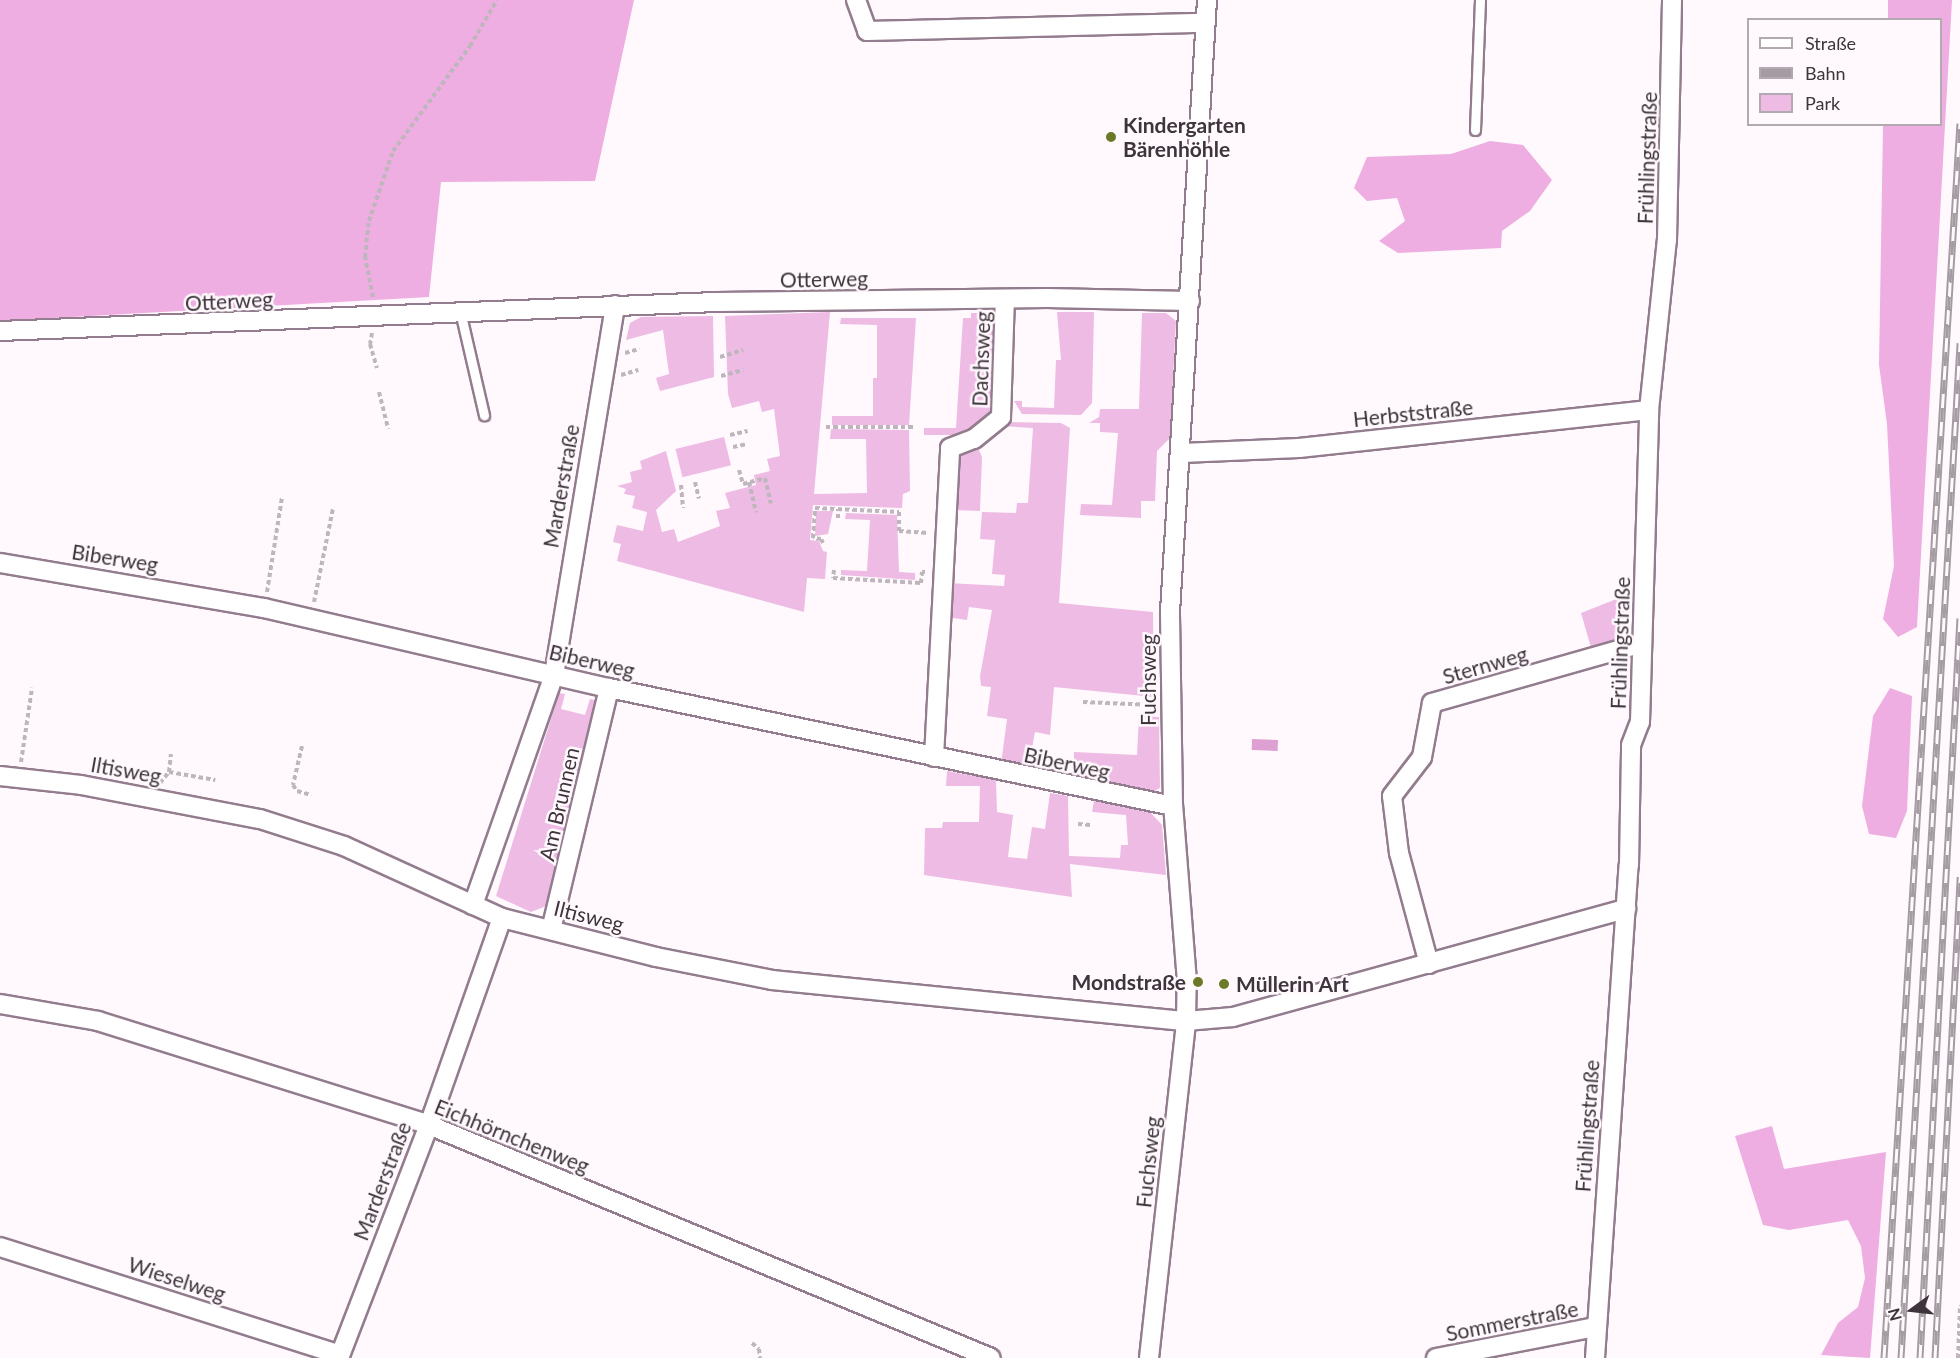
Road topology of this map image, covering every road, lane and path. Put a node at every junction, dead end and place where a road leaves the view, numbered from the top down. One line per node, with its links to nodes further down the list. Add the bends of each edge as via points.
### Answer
1 (497, 0): 12 (path, via 470,45 393,151 369,221 364,257)
2 (856, 0): 6 (street, via 867,30)
3 (1207, 0): 6 (street, Fuchsweg)
4 (1480, 0): 7 (lane)
5 (1672, 0): 22 (street, Frühlingstraße, via 1667,240)
6 (1205, 23): 9 (street, Fuchsweg)
7 (1475, 130)
8 (1005, 299): 9 (street, Otterweg); 10 (street, Otterweg); 44 (street, Dachsweg, via 1001,417 974,440 950,448)
9 (1190, 301): 31 (street, Fuchsweg)
10 (615, 305): 11 (street, Otterweg); 52 (street, Marderstraße)
11 (460, 311): 12 (street, Otterweg); 23 (lane)
12 (380, 314): 13 (street, Otterweg, via 198,326); 16 (path, via 370,344)
13 (0, 331)
14 (743, 350): 15 (path)
15 (720, 357)
16 (377, 368)
17 (638, 370): 19 (path)
18 (743, 370): 20 (path)
19 (613, 376)
20 (721, 376)
21 (379, 392): 26 (path)
22 (1649, 410): 31 (street, Herbststraße, via 1299,448); 51 (street, Frühlingstraße)
23 (484, 415)
24 (826, 427): 25 (path)
25 (913, 427)
26 (388, 429)
27 (748, 430): 28 (path)
28 (730, 435)
29 (747, 444): 30 (path)
30 (733, 447)
31 (1182, 453): 56 (street, Fuchsweg, via 1170,612)
32 (739, 470): 34 (path, via 743,484)
33 (695, 482): 37 (path)
34 (749, 482): 38 (path, via 765,478); 42 (path)
35 (681, 485): 39 (path)
36 (282, 497): 49 (path)
37 (699, 500)
38 (771, 503)
39 (683, 508)
40 (333, 509): 50 (path)
41 (838, 510): 43 (path); 44 (path, via 900,512 899,531); 45 (path, via 815,508 813,538)
42 (756, 512)
43 (838, 518)
44 (946, 533): 59 (street, Dachsweg)
45 (823, 543)
46 (0, 563): 49 (street, Biberweg)
47 (834, 570): 48 (path, via 833,578 921,583)
48 (921, 576)
49 (264, 608): 52 (street, Biberweg)
50 (313, 609)
51 (1642, 643): 70 (street, Frühlingstraße, via 1640,722 1631,745); 73 (street, Sternweg, via 1432,704 1422,757 1392,796 1399,853)
52 (554, 675): 54 (street, Biberweg); 69 (street, Am Brunnen)
53 (32, 688): 62 (path)
54 (609, 688): 59 (street, Biberweg); 72 (street, Am Brunnen)
55 (1083, 702): 56 (path)
56 (1170, 705): 66 (street, Fuchsweg)
57 (302, 746): 64 (path, via 293,785 297,791)
58 (171, 754): 60 (path)
59 (934, 757): 66 (street, Biberweg)
60 (169, 772): 63 (path); 65 (path, via 160,780)
61 (0, 776): 62 (street, Iltisweg)
62 (19, 778): 65 (street, Iltisweg)
63 (215, 780)
64 (311, 795)
65 (157, 798): 69 (street, Iltisweg, via 260,819 344,846)
66 (1173, 806): 75 (street, Fuchsweg, via 1187,982)
67 (1078, 824): 68 (path)
68 (1091, 825)
69 (473, 905): 71 (street, Iltisweg)
70 (1626, 909): 73 (street); 79 (street, Frühlingstraße)
71 (502, 918): 72 (street, Iltisweg); 76 (street, Marderstraße)
72 (551, 930): 75 (street, Iltisweg, via 772,980)
73 (1430, 964): 75 (street, via 1233,1017)
74 (0, 1004): 76 (street, Eichhörnchenweg, via 98,1022)
75 (1186, 1021): 84 (street, Fuchsweg)
76 (429, 1125): 81 (street, Marderstraße); 83 (street, Eichhörnchenweg)
77 (0, 1247): 81 (street, Wieselweg)
78 (1960, 1305): 87 (path)
79 (1596, 1327): 85 (street, Sommerstraße); 86 (street, Frühlingstraße)
80 (752, 1343): 82 (path, via 759,1349)
81 (339, 1356)
82 (760, 1358)
83 (991, 1358)
84 (1149, 1358)
85 (1436, 1358)
86 (1595, 1358)
87 (1958, 1358)

